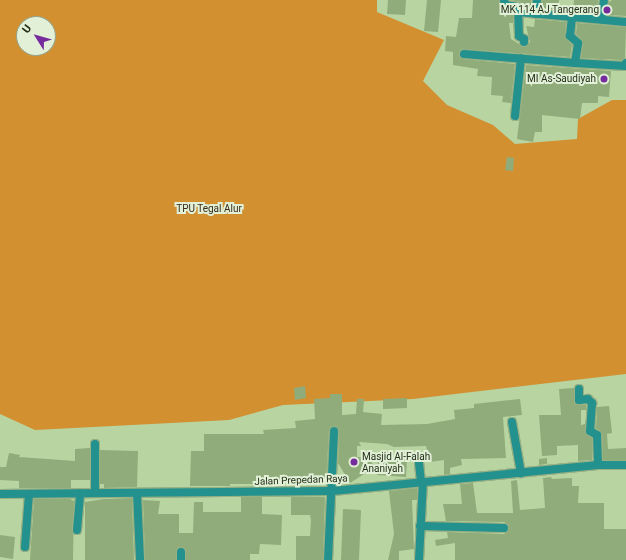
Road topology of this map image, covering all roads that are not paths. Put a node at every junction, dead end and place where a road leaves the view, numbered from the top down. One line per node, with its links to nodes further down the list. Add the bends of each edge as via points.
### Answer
1 (504, 0): 4 (street, via 505,5 517,6)
2 (537, 0): 5 (street)
3 (604, 0): 7 (street)
4 (518, 12): 5 (street); 9 (street, via 519,36)
5 (536, 14): 6 (street)
6 (572, 16): 7 (street); 12 (street, via 570,36 578,43)
7 (602, 18): 8 (street)
8 (626, 22)
9 (524, 42)
10 (464, 54): 11 (street)
11 (522, 58): 12 (street); 14 (street)
12 (575, 62): 13 (street, via 626,66)
13 (626, 63)
14 (515, 116)
15 (578, 389): 20 (street, via 579,400 588,399 592,403 590,431 597,435)
16 (512, 422): 22 (street)
17 (334, 431): 24 (street)
18 (95, 444): 29 (street)
19 (419, 462): 23 (street)
20 (598, 465): 21 (street, Jalan Prepedan Raya); 22 (street, Jalan Prepedan Raya)
21 (626, 465)
22 (521, 473): 23 (street, Jalan Prepedan Raya)
23 (422, 482): 24 (street, Jalan Prepedan Raya); 30 (street)
24 (333, 491): 26 (street, Jalan Prepedan Raya); 35 (street)
25 (80, 493): 28 (street, Jalan Prepedan Raya); 29 (street, Jalan Prepedan Raya); 32 (street)
26 (137, 493): 29 (street, Jalan Prepedan Raya); 34 (street)
27 (0, 494): 28 (street, Jalan Prepedan Raya)
28 (29, 494): 33 (street)
29 (95, 494)
30 (420, 526): 31 (street); 36 (street)
31 (504, 528)
32 (77, 530)
33 (25, 547)
34 (140, 560)
35 (328, 560)
36 (419, 560)

